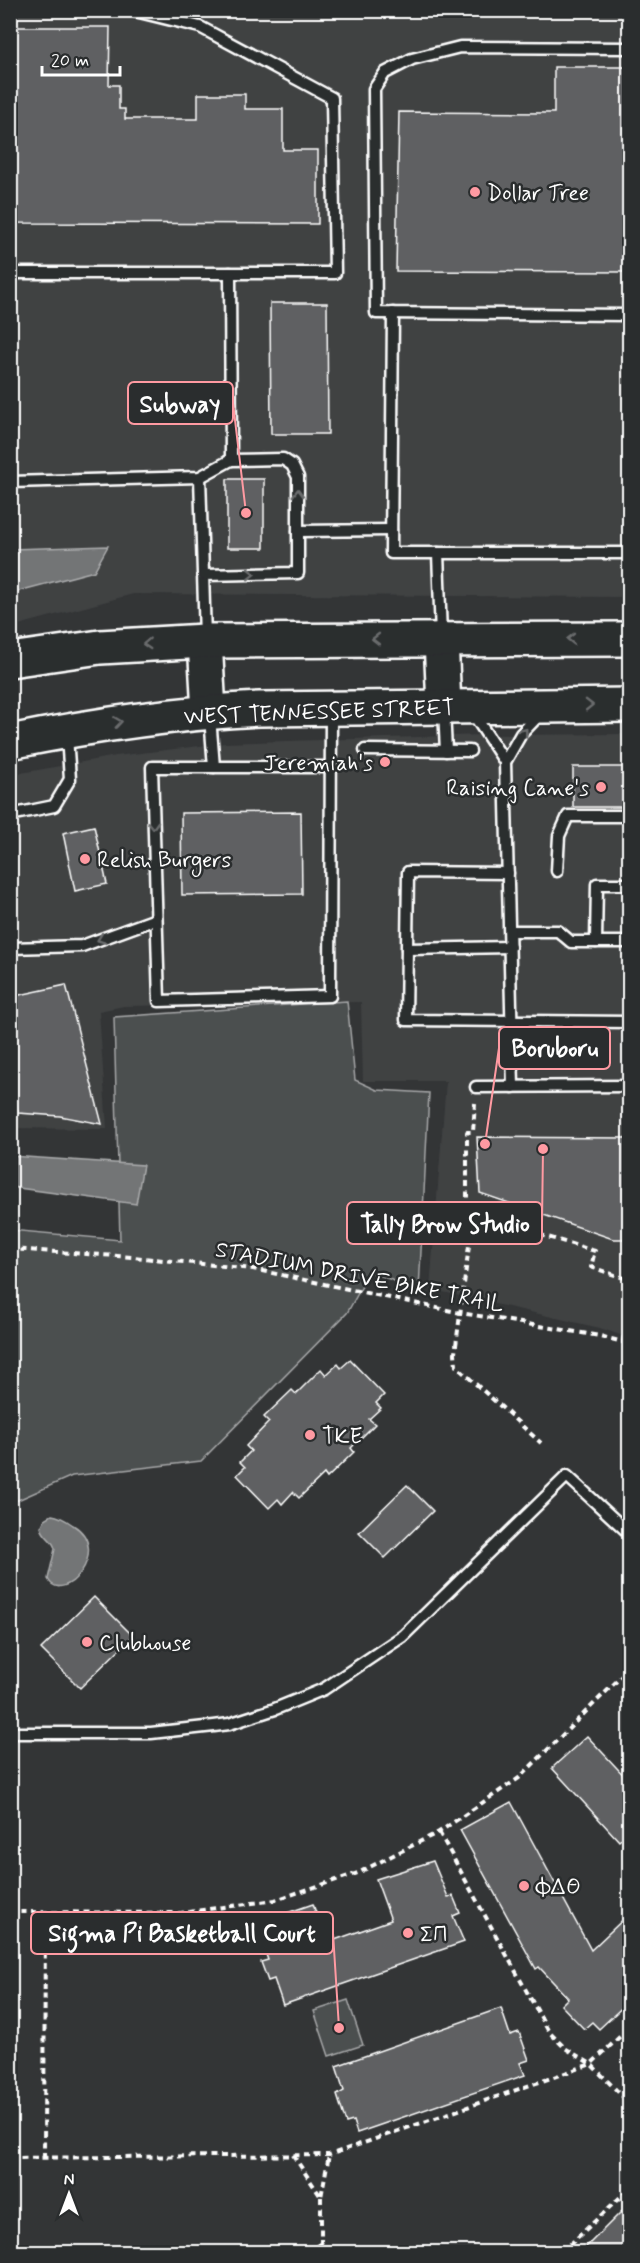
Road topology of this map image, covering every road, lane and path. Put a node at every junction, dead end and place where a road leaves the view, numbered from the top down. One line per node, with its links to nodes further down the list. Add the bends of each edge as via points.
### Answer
1 (131, 10): 4 (lane, via 201,27 332,98 335,273)
2 (630, 48): 5 (lane, via 460,47 412,59 385,73 374,89 376,313)
3 (10, 273): 4 (lane)
4 (230, 273): 7 (lane)
5 (393, 313): 6 (lane); 10 (lane)
6 (630, 315)
7 (231, 460): 8 (lane); 11 (lane, one-way to 7, via 298,477 292,465 282,459)
8 (201, 477): 9 (lane); 14 (lane)
9 (10, 482)
10 (391, 530): 11 (lane); 12 (lane, via 391,553)
11 (298, 531): 14 (lane, one-way to 11, via 298,573)
12 (438, 553): 13 (lane); 15 (lane)
13 (630, 553)
14 (204, 575): 17 (lane)
15 (441, 639): 16 (main road, one-way to 15); 17 (main road, one-way to 17); 21 (main road)
16 (630, 639)
17 (205, 640): 18 (main road, one-way to 18, via 100,646); 23 (main road)
18 (10, 660)
19 (630, 705): 20 (main road, WEST TENNESSEE STREET, one-way to 19)
20 (548, 706): 21 (main road, WEST TENNESSEE STREET); 29 (lane, one-way to 20, via 521,734)
21 (456, 707): 22 (main road, WEST TENNESSEE STREET); 27 (lane); 29 (lane)
22 (331, 708): 23 (main road, WEST TENNESSEE STREET); 31 (lane)
23 (209, 711): 24 (main road, WEST TENNESSEE STREET, one-way to 23); 30 (lane)
24 (67, 730): 25 (main road, WEST TENNESSEE STREET); 32 (lane, via 70,779 54,806)
25 (10, 742)
26 (364, 750): 27 (lane)
27 (446, 751): 28 (lane)
28 (470, 751)
29 (506, 762): 35 (lane)
30 (214, 767): 31 (lane); 37 (lane, one-way to 37, via 152,767)
31 (331, 767): 37 (lane, via 330,996 159,1001)
32 (10, 815)
33 (630, 816): 34 (lane, via 568,816 559,836)
34 (556, 871)
35 (508, 873): 38 (lane); 43 (lane, via 408,872)
36 (630, 884): 39 (lane, via 597,884)
37 (156, 919): 42 (lane, one-way to 42, via 82,946)
38 (510, 931): 39 (lane, via 558,927 571,942); 41 (lane)
39 (596, 942): 40 (lane)
40 (630, 942)
41 (510, 947): 43 (lane); 44 (lane)
42 (10, 948)
43 (407, 949): 44 (lane, via 406,1020)
44 (512, 1021): 45 (lane); 48 (lane)
45 (630, 1022)
46 (630, 1086): 48 (lane)
47 (476, 1087): 48 (lane); 49 (path, via 473,1132 467,1132 467,1207)
48 (513, 1087)
49 (473, 1215): 51 (path, via 595,1251 591,1267); 53 (path)
50 (10, 1249): 53 (path, STADIUM DRIVE BIKE TRAIL, via 253,1269)
51 (630, 1280)
52 (630, 1292): 54 (path)
53 (461, 1313): 54 (path, STADIUM DRIVE BIKE TRAIL); 56 (path, via 456,1366)
54 (623, 1342): 55 (path, STADIUM DRIVE BIKE TRAIL)
55 (630, 1344)
56 (541, 1443)
57 (630, 1534): 59 (lane, via 567,1476 403,1636 324,1689 229,1724 151,1733)
58 (630, 1668): 60 (path, via 519,1778)
59 (10, 1733)
60 (439, 1832): 62 (path, via 358,1873 275,1900 181,1913); 64 (path, via 549,2032 565,2048)
61 (10, 1912): 62 (path)
62 (45, 1912): 69 (path)
63 (630, 2027): 64 (path)
64 (591, 2064): 65 (path); 67 (path)
65 (630, 2104)
66 (293, 2155): 67 (path); 69 (path); 71 (path)
67 (329, 2155): 71 (path)
68 (10, 2158): 69 (path)
69 (44, 2158)
70 (630, 2188): 75 (path)
71 (321, 2197): 72 (path)
72 (321, 2243): 73 (path); 74 (path)
73 (309, 2253)
74 (334, 2253)
75 (562, 2253)

